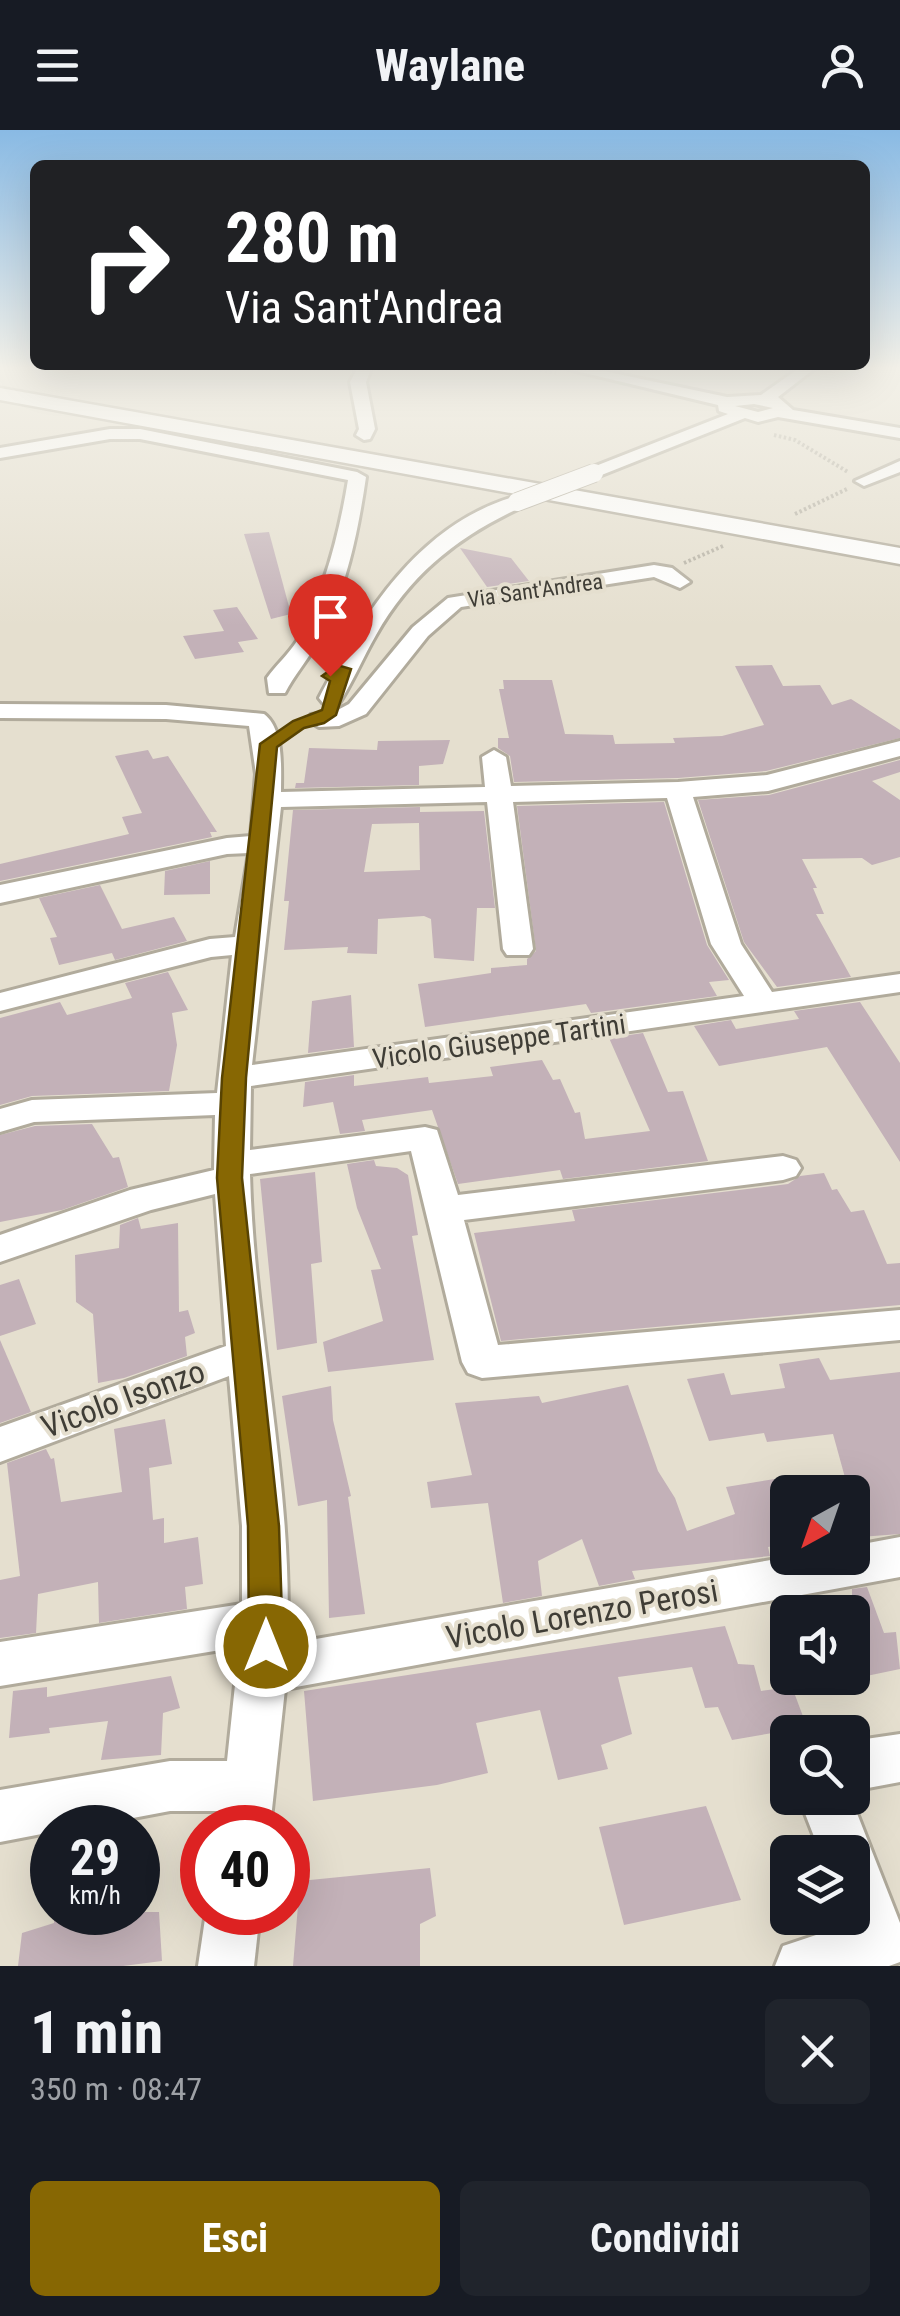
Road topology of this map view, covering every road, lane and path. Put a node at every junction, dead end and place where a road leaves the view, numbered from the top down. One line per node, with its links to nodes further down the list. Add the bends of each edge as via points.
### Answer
1 (252, 455): 14 (street, via 357,477 341,560 296,663 278,678)
2 (337, 455): 11 (highway)
3 (389, 455): 10 (highway)
4 (632, 455): 14 (street, bridge, via 468,524 417,561 343,669)
5 (820, 455): 7 (path)
6 (900, 466): 7 (street)
7 (864, 482): 8 (path)
8 (790, 518)
9 (726, 545): 12 (path)
10 (900, 545)
11 (900, 556)
12 (672, 577): 14 (street, Via Sant'Andrea, via 455,602 432,615 362,706 342,719)
13 (85, 687): 16 (street)
14 (309, 694): 17 (street); 17 (street, via 292,725)
15 (0, 711): 16 (street)
16 (74, 711): 17 (street)
17 (265, 722): 22 (street)
18 (900, 748): 20 (street, via 768,784)
19 (494, 757): 21 (street)
20 (678, 790): 21 (street); 29 (street, via 726,944)
21 (499, 795): 22 (street); 26 (street)
22 (266, 800): 23 (street)
23 (261, 844): 24 (street); 25 (street)
24 (0, 894)
25 (250, 945): 28 (street, via 210,948); 30 (street)
26 (518, 949)
27 (900, 983): 29 (street, Vicolo Giuseppe Tartini)
28 (0, 1002)
29 (764, 1004): 30 (street, Vicolo Giuseppe Tartini)
30 (233, 1090): 31 (street, Vicolo Giuseppe Tartini, via 32,1111); 33 (street)
31 (0, 1121)
32 (783, 1168): 34 (street)
33 (230, 1172): 34 (street, via 425,1138); 35 (street); 37 (street)
34 (443, 1210): 36 (street, via 482,1362)
35 (0, 1249)
36 (900, 1325)
37 (246, 1355): 38 (street, Vicolo Isonzo); 40 (street, via 264,1526)
38 (0, 1446)
39 (900, 1558): 42 (street, Vicolo Lorenzo Perosi)
40 (266, 1621): 41 (street); 42 (street)
41 (0, 1664)
42 (265, 1670): 46 (street)
43 (900, 1758): 44 (street)
44 (870, 1763)
45 (240, 1805): 47 (street, via 170,1786)
46 (247, 1805)
47 (0, 1816)
48 (870, 1916): 51 (street, via 880,1942)
49 (230, 1935): 50 (street)
50 (226, 1966)
51 (803, 1966)

